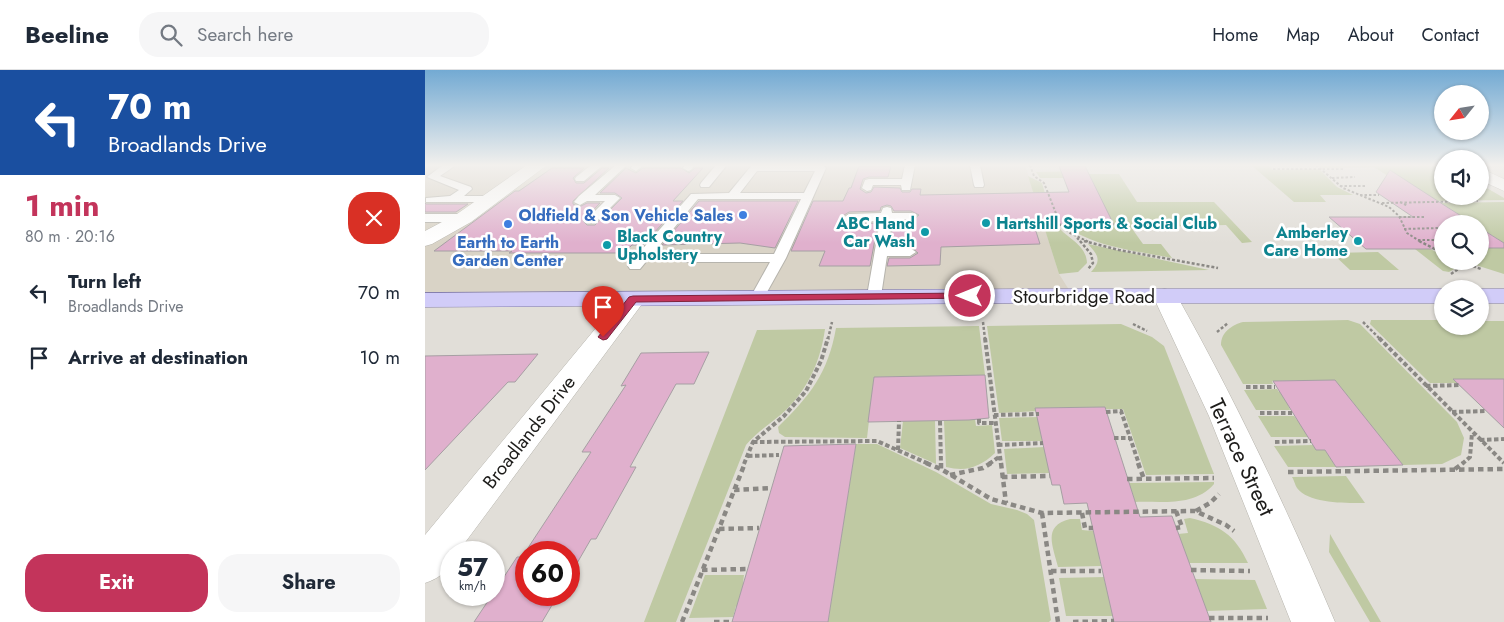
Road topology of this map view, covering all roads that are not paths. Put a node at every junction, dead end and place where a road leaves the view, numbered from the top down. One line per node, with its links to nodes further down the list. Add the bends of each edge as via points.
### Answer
1 (465, 191): 10 (lane)
2 (504, 191): 8 (street)
3 (593, 191): 11 (lane)
4 (736, 191): 6 (lane)
5 (810, 191): 7 (lane)
6 (732, 196): 7 (lane); 23 (lane, via 695,196)
7 (808, 196): 22 (lane)
8 (492, 199): 10 (lane); 15 (street)
9 (430, 200): 10 (lane)
10 (452, 200)
11 (580, 202): 17 (lane, via 615,198)
12 (887, 214): 13 (lane); 16 (lane); 19 (lane)
13 (911, 216)
14 (425, 218): 15 (lane)
15 (464, 218): 18 (street)
16 (849, 218)
17 (591, 220)
18 (425, 240)
19 (881, 252): 20 (lane); 25 (lane)
20 (910, 252)
21 (684, 258): 22 (lane)
22 (779, 258): 29 (lane)
23 (635, 266)
24 (1434, 286): 26 (main road, Stourbridge Road)
25 (874, 296): 26 (main road, Stourbridge Road); 29 (main road, Stourbridge Road)
26 (1165, 296): 33 (street, Terrace Street, via 1267,509)
27 (1489, 296): 28 (main road)
28 (1504, 296)
29 (757, 298): 30 (main road, Stourbridge Road)
30 (633, 299): 31 (main road, Stourbridge Road); 32 (street, Broadlands Drive)
31 (425, 300)
32 (425, 565)
33 (1313, 622)

